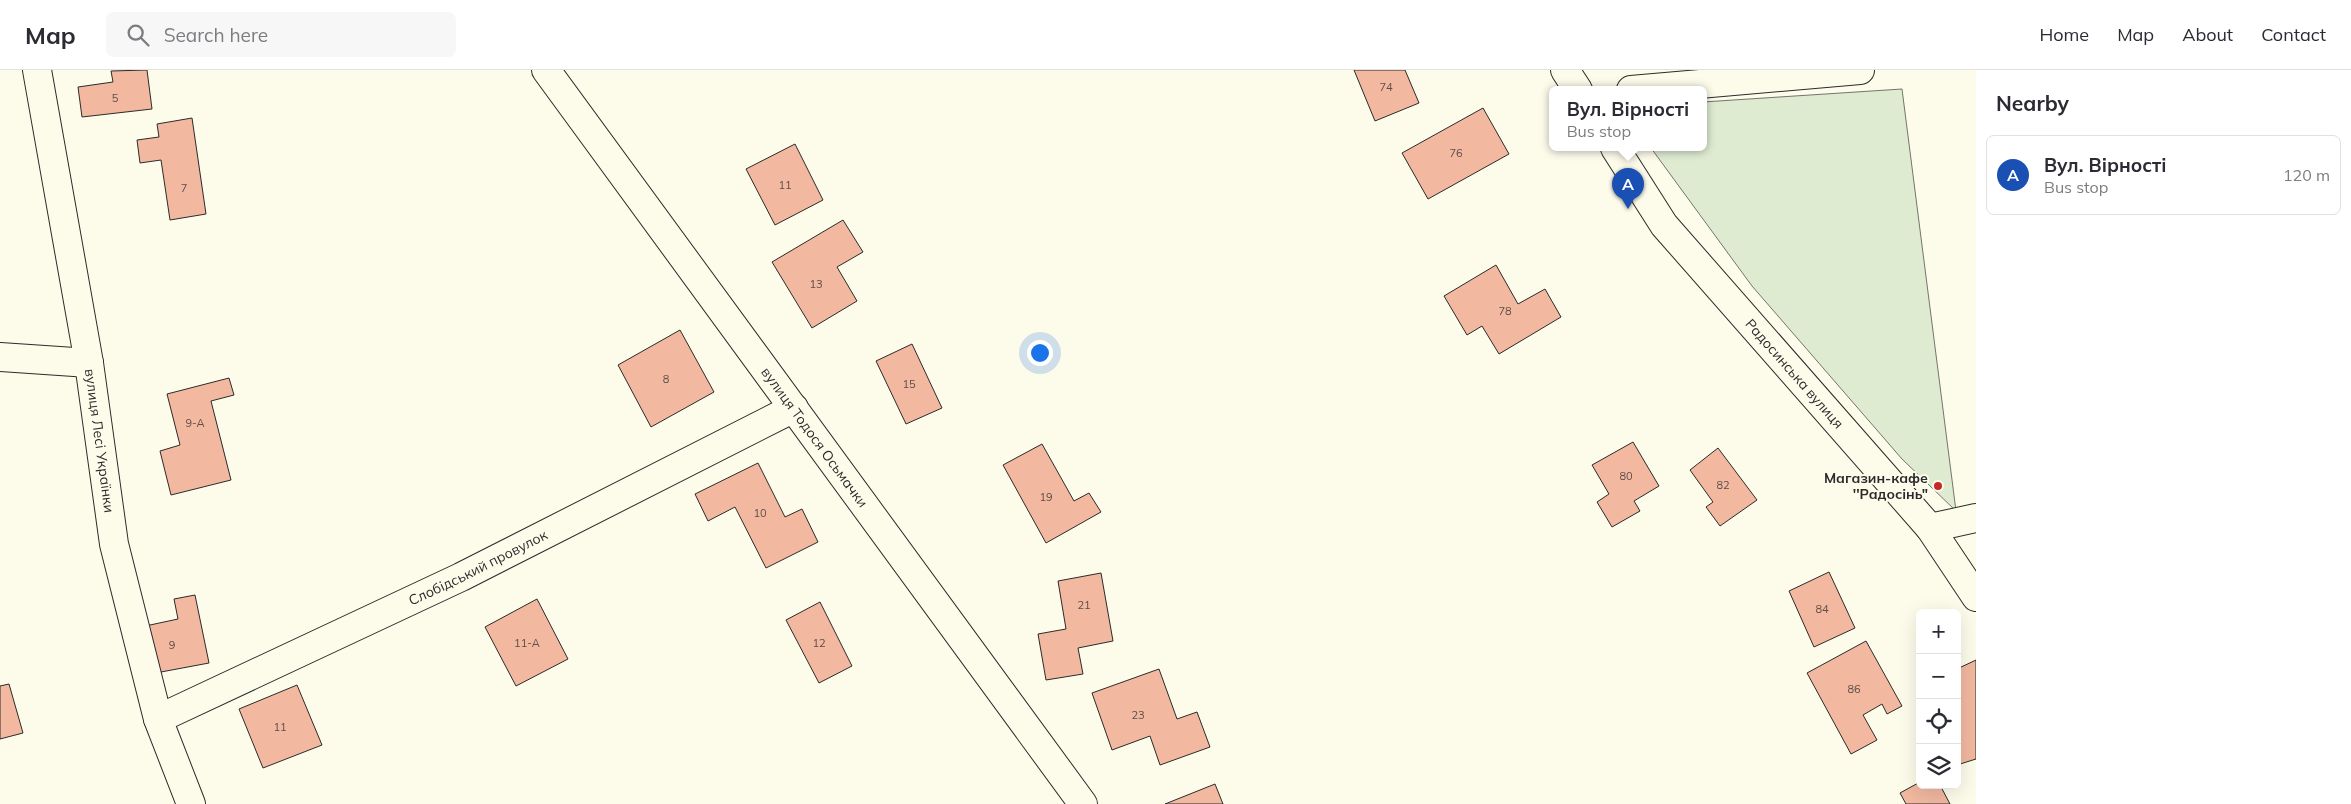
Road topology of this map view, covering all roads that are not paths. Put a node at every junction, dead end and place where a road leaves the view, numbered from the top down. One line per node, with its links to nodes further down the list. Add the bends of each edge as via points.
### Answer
1 (37, 70): 9 (street, вулиця Лесі Українки)
2 (546, 70): 10 (street, вулиця Тодося Осьмачки)
3 (1564, 70): 5 (street)
4 (1860, 70): 6 (street)
5 (1575, 86)
6 (1677, 86)
7 (1617, 151): 12 (street, Радосинська вулиця, via 1664,225)
8 (0, 357): 9 (street)
9 (89, 363): 14 (street, вулиця Лесі Українки, via 114,544)
10 (794, 408): 14 (street, Слобідський провулок, via 461,577); 16 (street, вулиця Тодося Осьмачки)
11 (1976, 518): 12 (street)
12 (1930, 528): 13 (street, Радосинська вулиця)
13 (1976, 597)
14 (158, 719): 15 (street, вулиця Лесі Українки)
15 (191, 804)
16 (1083, 804)

